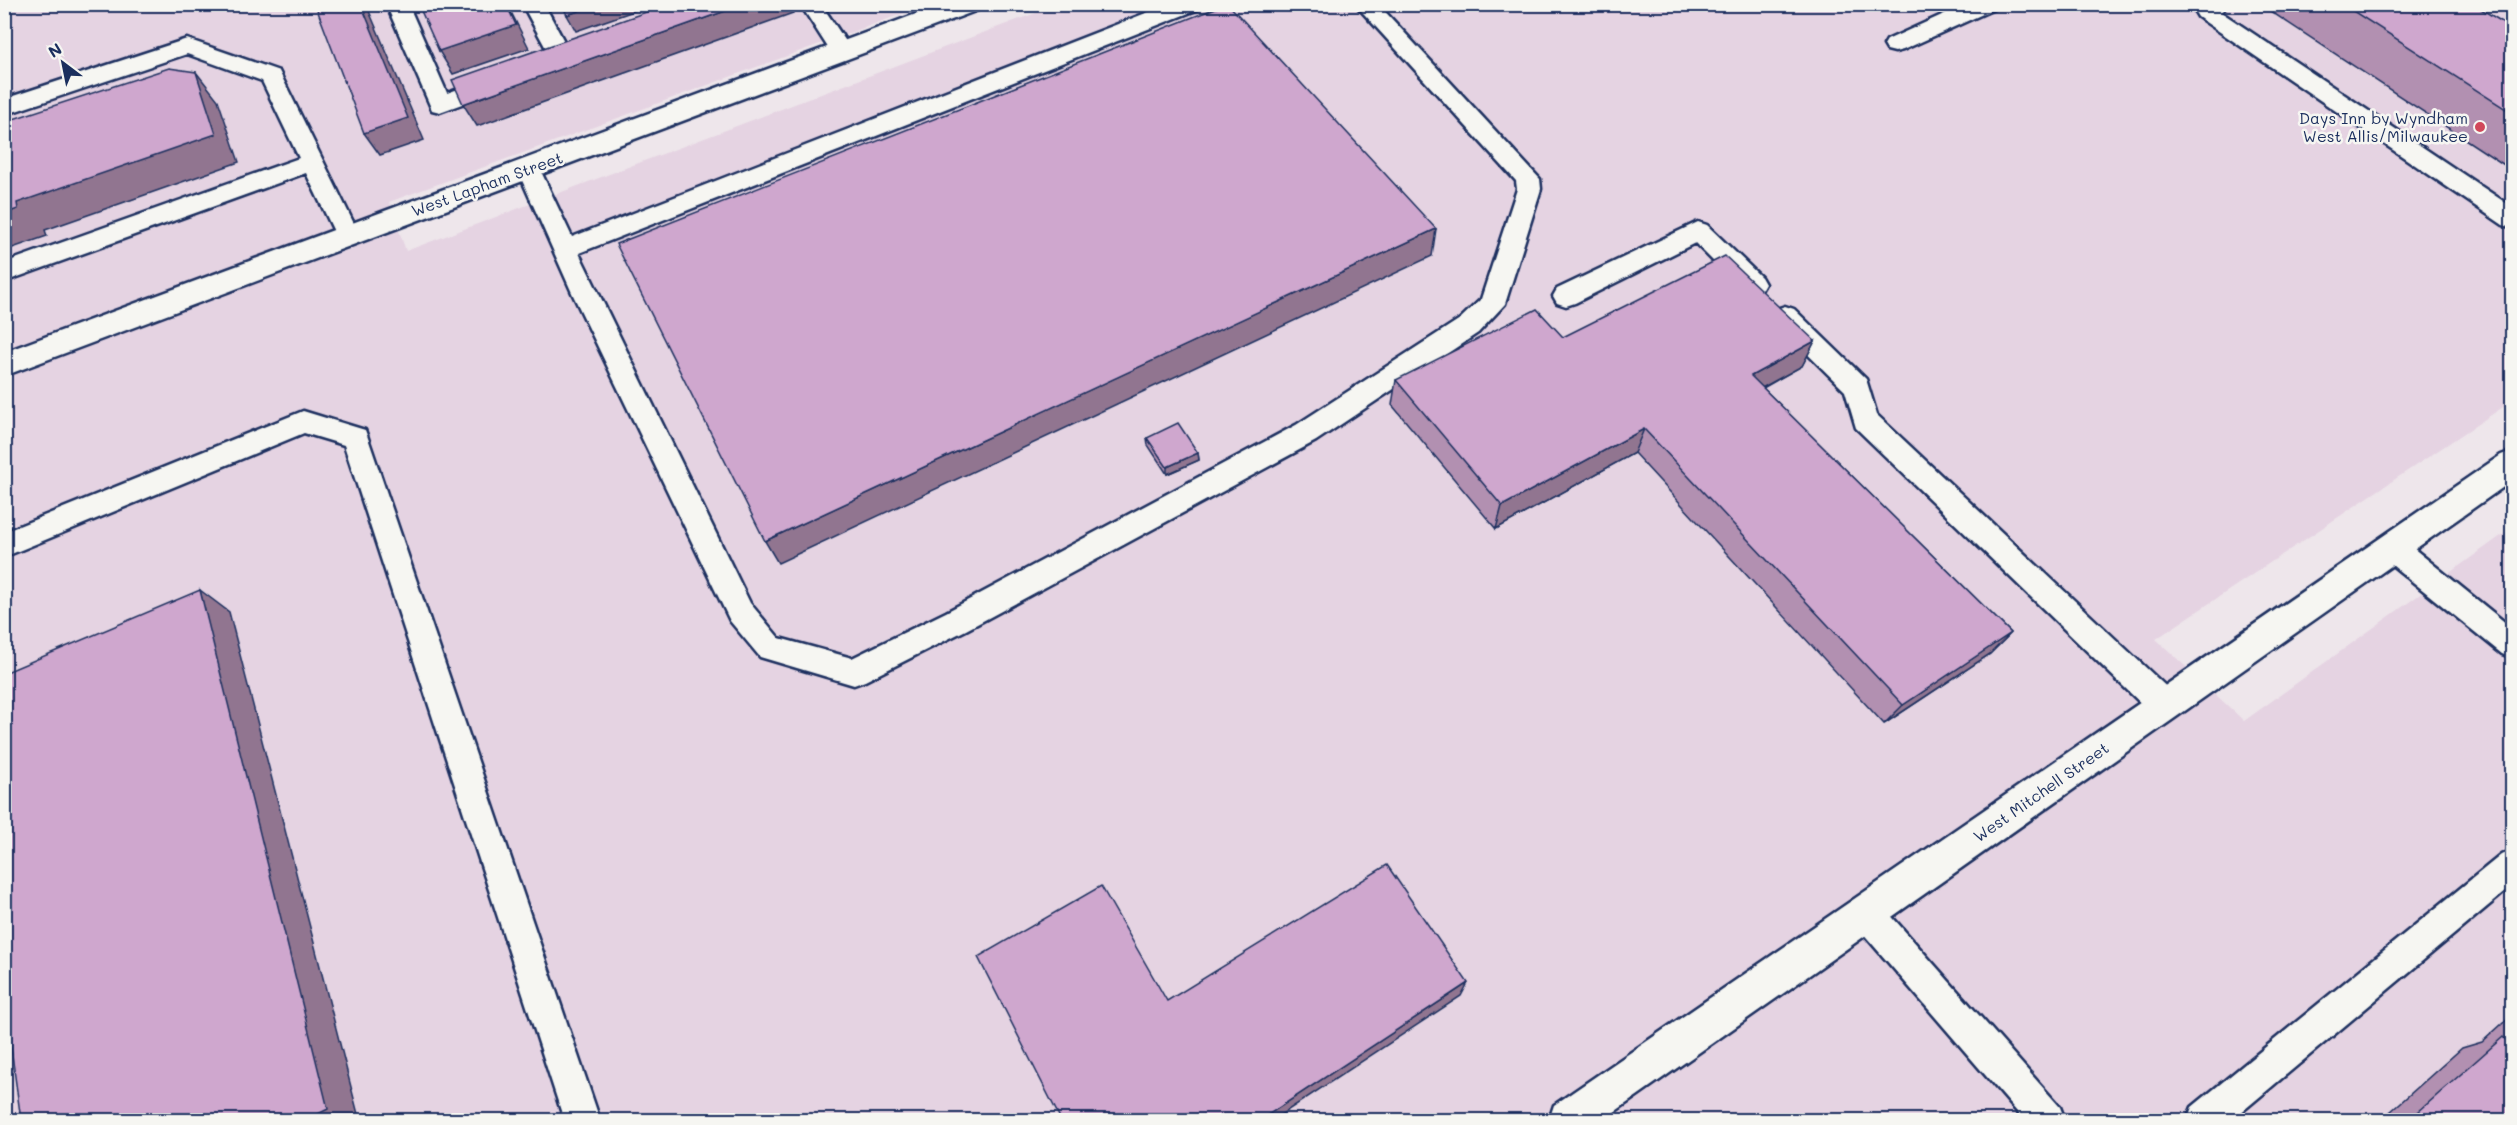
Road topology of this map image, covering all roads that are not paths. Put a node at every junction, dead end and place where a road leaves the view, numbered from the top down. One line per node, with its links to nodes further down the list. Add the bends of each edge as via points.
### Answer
1 (397, 4): 16 (lane, via 440,104)
2 (534, 4): 14 (lane)
3 (810, 4): 13 (lane)
4 (969, 4): 13 (street, West Lapham Street)
5 (1191, 4): 22 (lane)
6 (1365, 4): 22 (lane, via 1528,179 1529,189 1492,304 1469,326 1306,433 854,672 770,648 740,612)
7 (1932, 4): 10 (lane)
8 (1986, 4): 10 (lane)
9 (2219, 4): 20 (lane, via 2206,12)
10 (1952, 20): 11 (lane)
11 (1895, 45)
12 (585, 52): 14 (lane)
13 (842, 52): 19 (street, West Lapham Street)
14 (563, 60): 15 (lane)
15 (540, 68)
16 (518, 76)
17 (4, 107): 18 (lane, via 187,46 271,76)
18 (313, 162): 21 (lane); 23 (lane)
19 (529, 169): 21 (street, West Lapham Street); 22 (lane)
20 (2512, 219)
21 (348, 236): 25 (street, West Lapham Street)
22 (565, 249)
23 (4, 273)
24 (1566, 296): 30 (lane, via 1698,231 1857,386 1865,420)
25 (4, 364)
26 (2512, 464): 28 (street, West Mitchell Street)
27 (4, 545): 33 (lane, via 303,422 355,438)
28 (2392, 548): 29 (lane); 30 (street, West Mitchell Street)
29 (2512, 645)
30 (2165, 706): 32 (street, West Mitchell Street)
31 (2512, 866): 36 (lane)
32 (1867, 913): 34 (street, West Mitchell Street); 35 (lane)
33 (582, 1120)
34 (1569, 1120)
35 (2047, 1120)
36 (2205, 1120)

